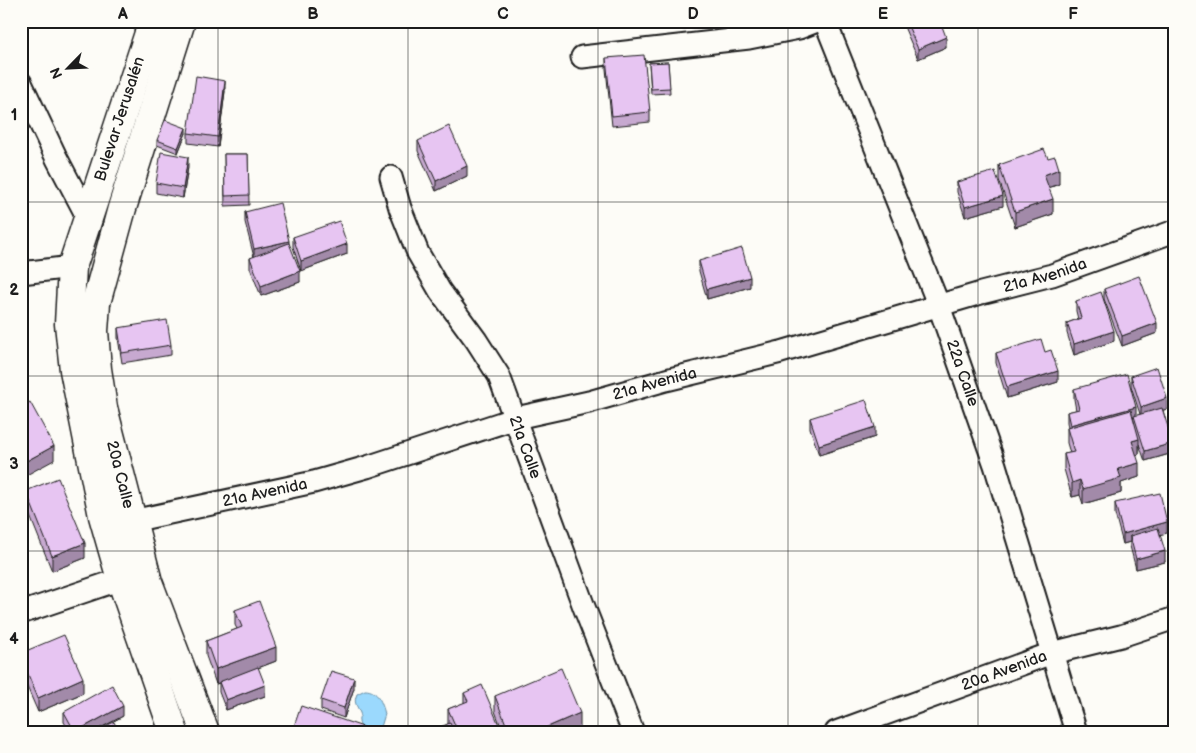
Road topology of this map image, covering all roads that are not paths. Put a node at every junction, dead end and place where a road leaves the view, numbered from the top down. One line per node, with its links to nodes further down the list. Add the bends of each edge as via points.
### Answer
1 (153, 21): 9 (main road, Bulevar Jerusalén)
2 (181, 21): 8 (main road, Bulevar Jerusalén)
3 (817, 21): 5 (street, via 750,38)
4 (825, 21): 13 (street, 22a Calle)
5 (582, 58)
6 (21, 83): 9 (street)
7 (391, 177): 14 (street, 21a Calle, via 418,253 440,291 499,376)
8 (122, 208): 15 (main road, 20a Calle, via 96,303 94,331 96,369)
9 (88, 218): 11 (main road, 20a Calle)
10 (1175, 231): 13 (street, 21a Avenida, via 1052,275)
11 (72, 267): 12 (street); 16 (main road, 20a Calle, via 69,324 74,370 103,516)
12 (21, 272)
13 (939, 306): 14 (street, 21a Avenida, via 781,352); 19 (street, 22a Calle, via 995,465)
14 (516, 418): 15 (street, 21a Avenida, via 314,482); 22 (street, 21a Calle)
15 (132, 521): 21 (main road, 20a Calle, via 148,582)
16 (121, 579): 17 (street); 20 (main road, 20a Calle)
17 (21, 613)
18 (1175, 618): 19 (street, 20a Avenida, via 1121,636)
19 (1052, 653): 23 (street, 20a Avenida); 24 (street, 22a Calle)
20 (174, 732)
21 (205, 732)
22 (633, 732)
23 (836, 732)
24 (1076, 732)

